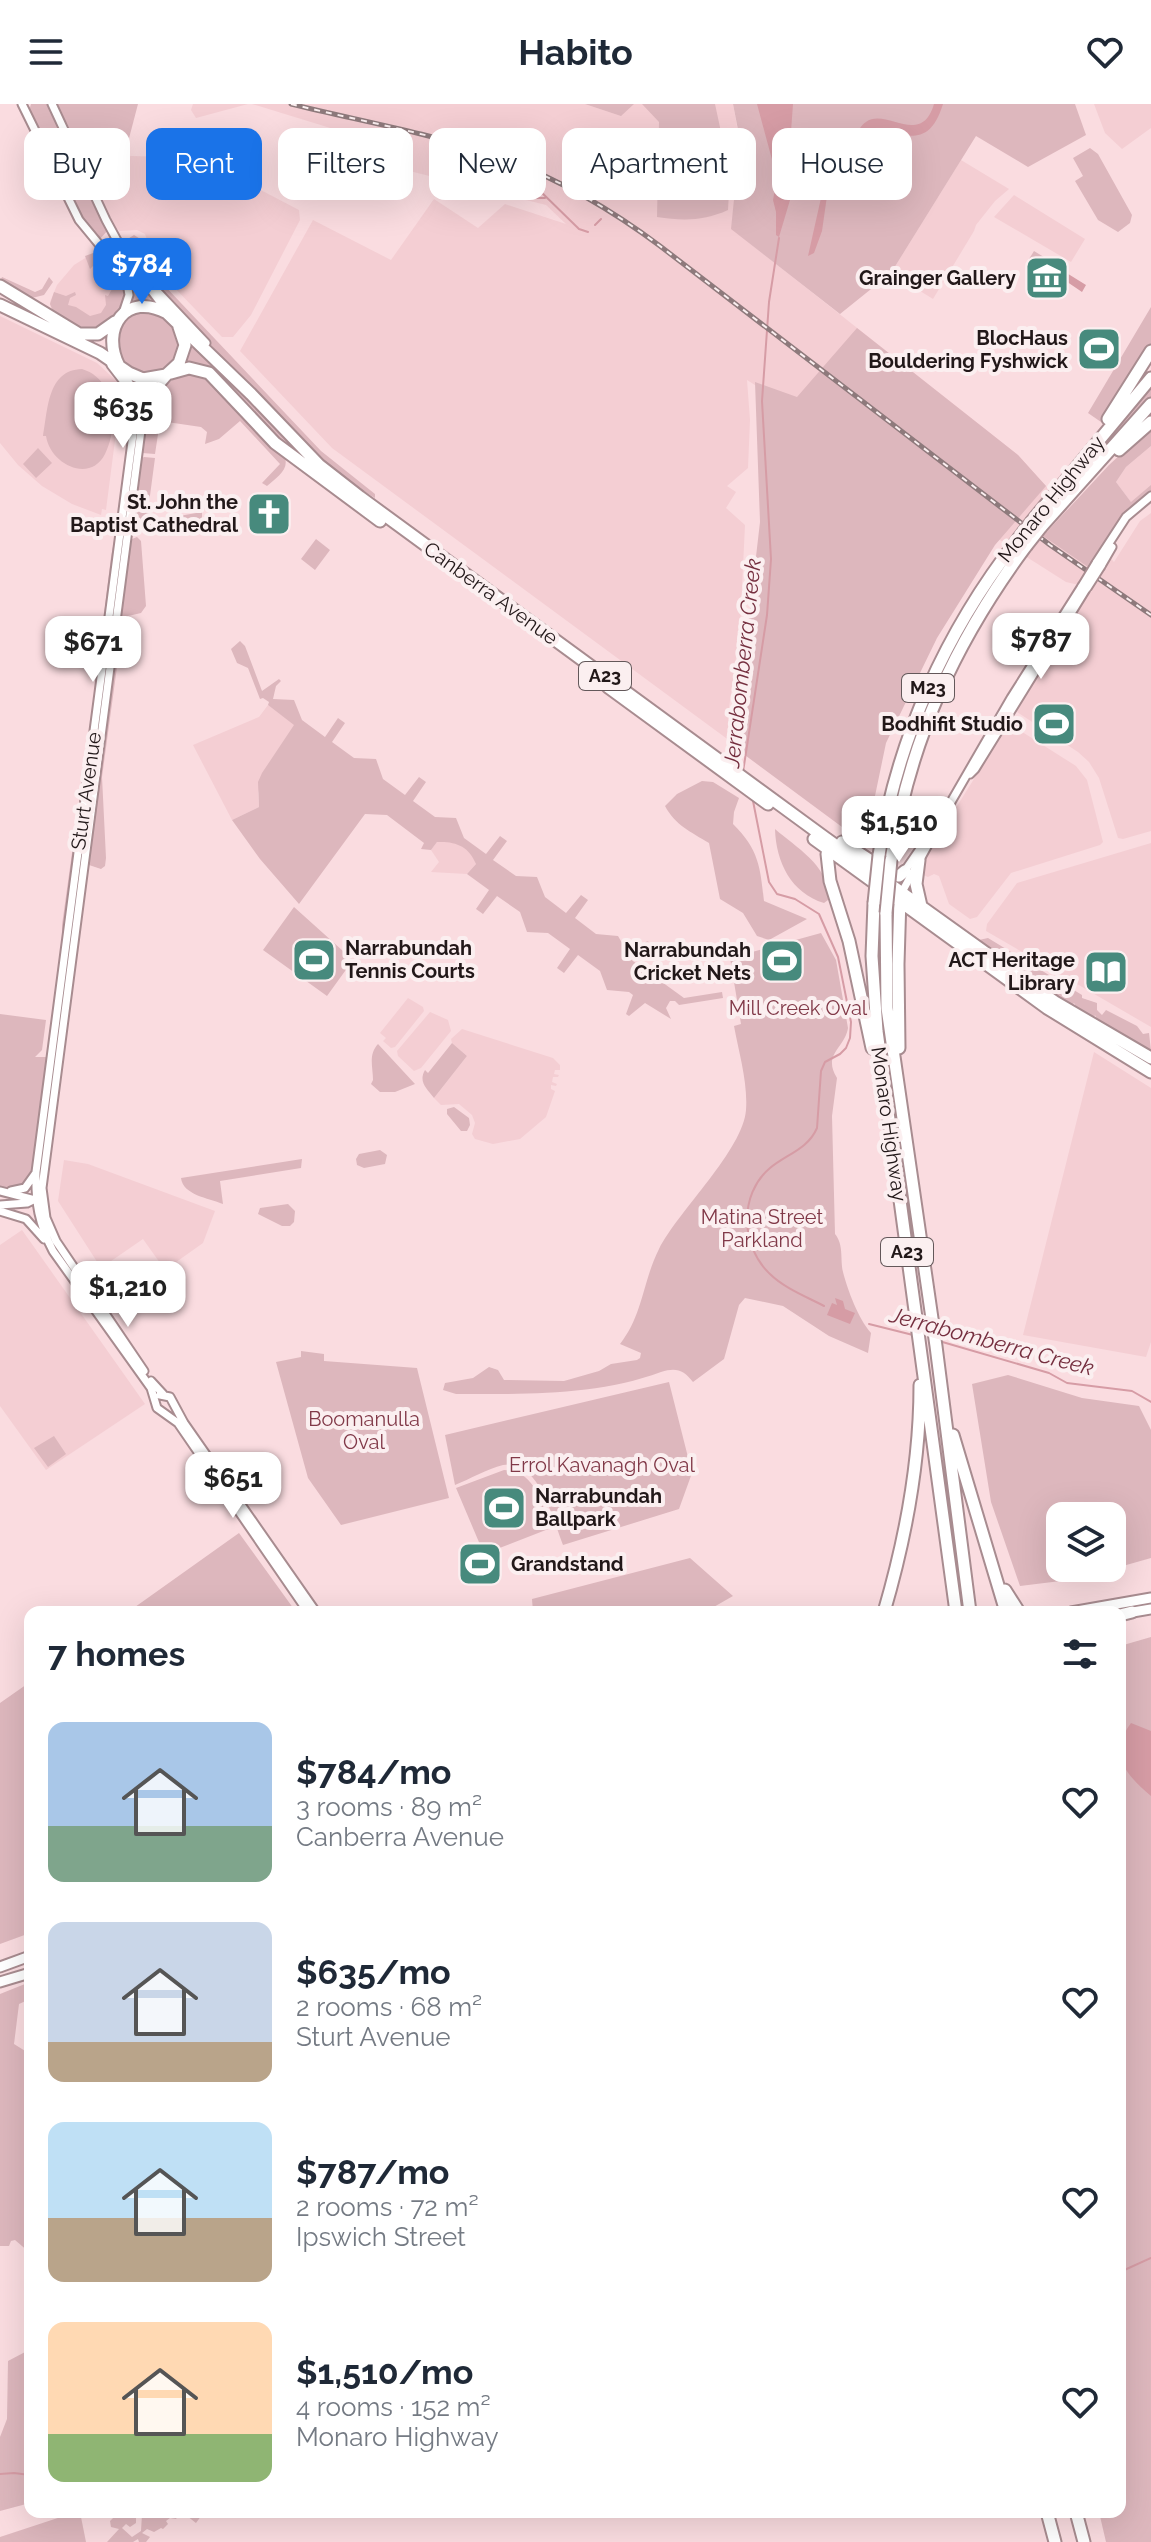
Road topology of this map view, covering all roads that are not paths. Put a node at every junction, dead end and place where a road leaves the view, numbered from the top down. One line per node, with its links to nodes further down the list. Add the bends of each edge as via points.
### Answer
1 (22, 104): 3 (main road)
2 (52, 104): 4 (main road)
3 (33, 128)
4 (63, 128)
5 (69, 200): 8 (main road)
6 (97, 200): 7 (main road)
7 (114, 235): 8 (main road); 9 (main road)
8 (98, 244): 15 (main road, via 128,280 129,299)
9 (141, 275): 14 (main road); 21 (main road)
10 (0, 286): 13 (highway)
11 (0, 305): 12 (highway)
12 (15, 310): 13 (highway); 16 (highway)
13 (42, 310): 15 (highway, via 86,336 101,333); 16 (highway, via 46,321)
14 (171, 316): 15 (highway, via 141,306); 19 (highway, via 185,345); 21 (highway, Canberra Avenue / A23)
15 (119, 318): 18 (highway, via 111,341)
16 (71, 340): 18 (highway); 23 (main road, via 117,372 130,391)
17 (1151, 351): 29 (highway)
18 (121, 367): 19 (highway, via 143,379); 23 (main road, Sturt Avenue, via 135,393)
19 (170, 373): 26 (highway, via 192,368 209,373); 57 (main road, Sturt Avenue, via 153,392 143,415)
20 (1151, 378): 29 (highway, Monaro Highway / M23)
21 (251, 394): 25 (highway, Canberra Avenue / A23)
22 (1151, 404): 33 (highway, Monaro Highway / M23)
23 (136, 416): 58 (main road, Sturt Avenue)
24 (1151, 422): 33 (highway, via 1052,520)
25 (286, 431): 26 (highway); 28 (highway, Canberra Avenue / A23)
26 (288, 447): 27 (highway)
27 (297, 461): 28 (highway); 36 (highway, Canberra Avenue / A23)
28 (319, 465): 36 (highway, Canberra Avenue / A23)
29 (1076, 466): 33 (highway, Monaro Highway / M23)
30 (1151, 498): 31 (main road); 32 (main road)
31 (1142, 507): 32 (main road); 35 (main road)
32 (1132, 511): 35 (main road)
33 (1037, 524): 34 (highway, Monaro Highway / M23, bridge)
34 (1022, 542): 55 (highway, Monaro Highway / M23, bridge, via 970,607 919,708 890,798 874,903 872,976); 56 (highway, Monaro Highway / M23, bridge, via 965,638 928,716 900,810 886,913 885,986)
35 (1098, 564): 38 (main road, bridge)
36 (735, 775): 37 (highway, Canberra Avenue / A23)
37 (764, 796): 39 (highway, Canberra Avenue / A23); 40 (highway, Canberra Avenue / A23)
38 (944, 814): 43 (main road); 44 (main road)
39 (812, 828): 41 (highway); 42 (highway, Canberra Avenue / A23)
40 (824, 849): 42 (highway, Canberra Avenue); 45 (highway, A23)
41 (862, 854): 42 (highway); 44 (highway, via 894,876)
42 (842, 859): 45 (highway); 46 (highway); 46 (highway, Canberra Avenue / A23)
43 (919, 860): 46 (main road); 47 (highway, via 916,884)
44 (905, 871): 46 (main road)
45 (833, 891): 55 (highway, A23)
46 (898, 895): 47 (highway, Canberra Avenue); 48 (highway, A23); 49 (highway, Canberra Avenue)
47 (921, 907): 50 (highway, Canberra Avenue)
48 (898, 932): 49 (highway, via 907,922 915,922); 56 (highway, A23)
49 (968, 951): 52 (highway, Canberra Avenue)
50 (1055, 1002): 51 (highway, Canberra Avenue); 52 (highway)
51 (1077, 1015): 52 (highway); 53 (highway, Canberra Avenue)
52 (1061, 1017): 54 (highway, Canberra Avenue)
53 (1151, 1058)
54 (1151, 1072)
55 (886, 1111): 65 (highway, Monaro Highway / A23)
56 (907, 1144): 66 (highway, Monaro Highway / A23)
57 (46, 1146): 60 (main road); 62 (main road, Sturt Avenue)
58 (36, 1172): 59 (main road, via 24,1188); 60 (main road, Sturt Avenue)
59 (1, 1191): 60 (main road); 61 (main road, via 5,1198)
60 (35, 1199): 61 (main road); 62 (main road, Sturt Avenue); 62 (main road)
61 (0, 1207): 63 (main road, via 26,1219)
62 (42, 1211): 63 (main road); 64 (main road)
63 (53, 1250): 64 (main road)
64 (85, 1289): 67 (main road)
65 (917, 1334): 71 (highway, via 919,1438); 78 (highway, Monaro Highway / A23)
66 (940, 1376): 72 (highway); 79 (highway, Monaro Highway / A23)
67 (160, 1397): 68 (main road, via 170,1397); 69 (main road, via 157,1408)
68 (172, 1403): 69 (main road); 70 (main road)
69 (164, 1411): 70 (main road)
70 (218, 1478): 74 (main road); 75 (main road)
71 (903, 1538): 76 (highway); 77 (highway)
72 (990, 1561): 80 (highway); 81 (highway)
73 (1151, 1598): 82 (main road)
74 (304, 1606)
75 (312, 1606)
76 (877, 1606)
77 (886, 1606)
78 (955, 1606)
79 (969, 1606)
80 (1004, 1606)
81 (1015, 1606)
82 (1105, 1606)
83 (1151, 1609): 84 (main road)
84 (1126, 1614)
85 (24, 1958): 86 (main road)
86 (0, 1967)
87 (24, 1975): 88 (main road)
88 (0, 1982)
89 (1049, 2518): 91 (highway)
90 (1078, 2518): 92 (highway)
91 (1055, 2542)
92 (1084, 2542)

